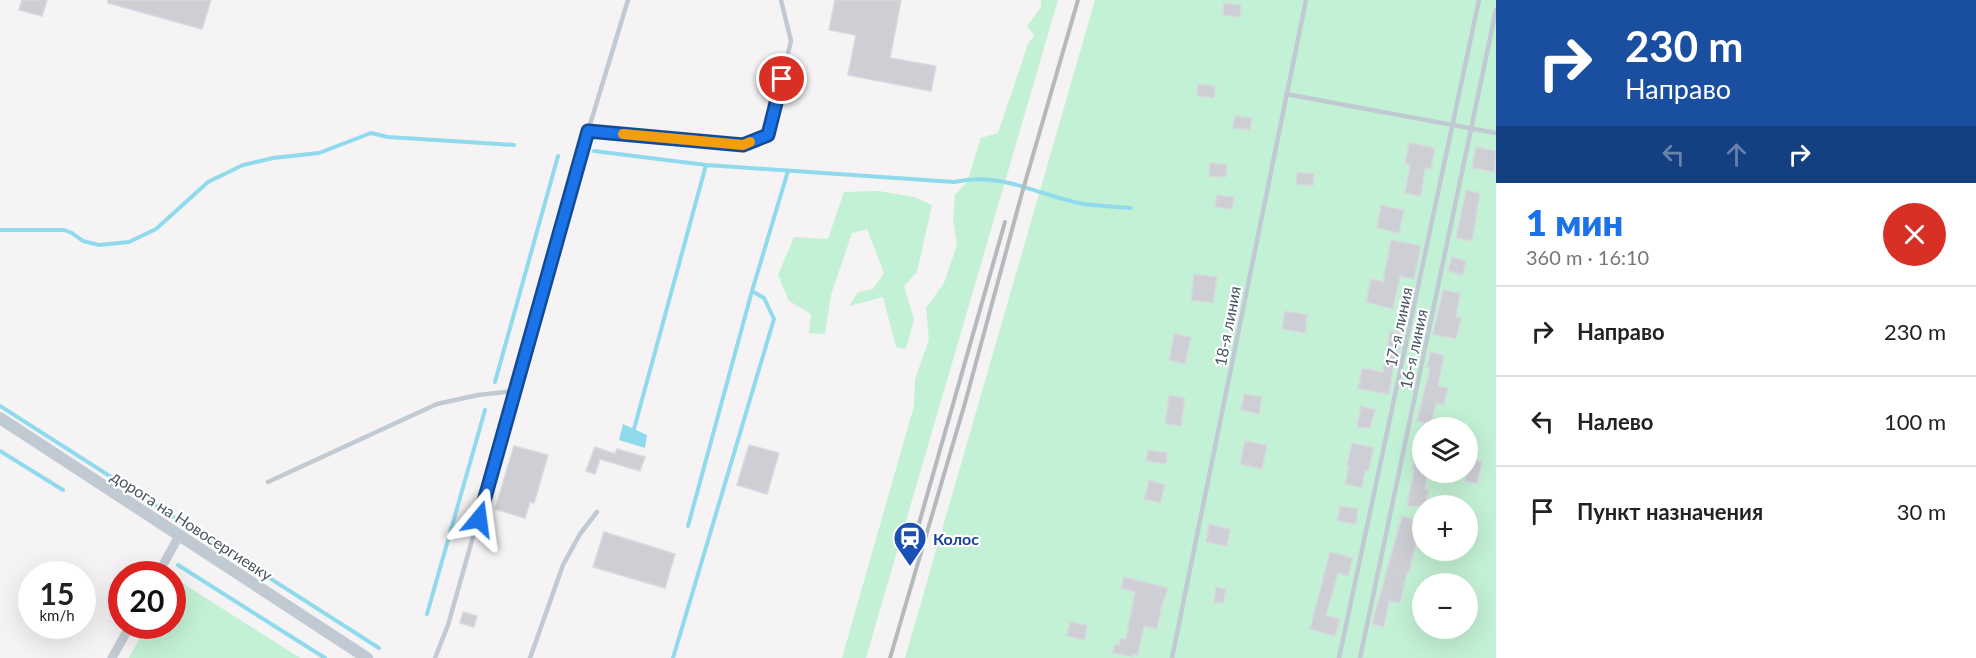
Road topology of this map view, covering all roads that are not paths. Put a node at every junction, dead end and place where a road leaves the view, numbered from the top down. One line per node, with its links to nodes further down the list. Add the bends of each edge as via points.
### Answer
1 (628, 0): 9 (lane)
2 (781, 0): 9 (lane, via 791,41 768,135 743,145)
3 (1306, 0): 6 (lane, 18-я линия)
4 (1479, 0): 7 (lane, 17-я линия)
5 (1496, 10): 8 (lane, 16-я линия)
6 (1286, 94): 7 (lane); 22 (lane, 18-я линия)
7 (1453, 124): 8 (lane); 23 (lane, 17-я линия)
8 (1472, 128): 10 (lane); 24 (lane, 16-я линия)
9 (588, 131): 11 (lane)
10 (1496, 133)
11 (515, 391): 13 (lane, via 437,404); 20 (lane)
12 (1, 421): 15 (street, дорога на Новосергиевку)
13 (268, 482)
14 (597, 512): 21 (lane, via 563,565)
15 (179, 536): 16 (street); 19 (street, дорога на Новосергиевку)
16 (165, 561)
17 (123, 639): 18 (street)
18 (112, 658)
19 (368, 658)
20 (435, 658)
21 (531, 658)
22 (1172, 658)
23 (1339, 658)
24 (1360, 658)

